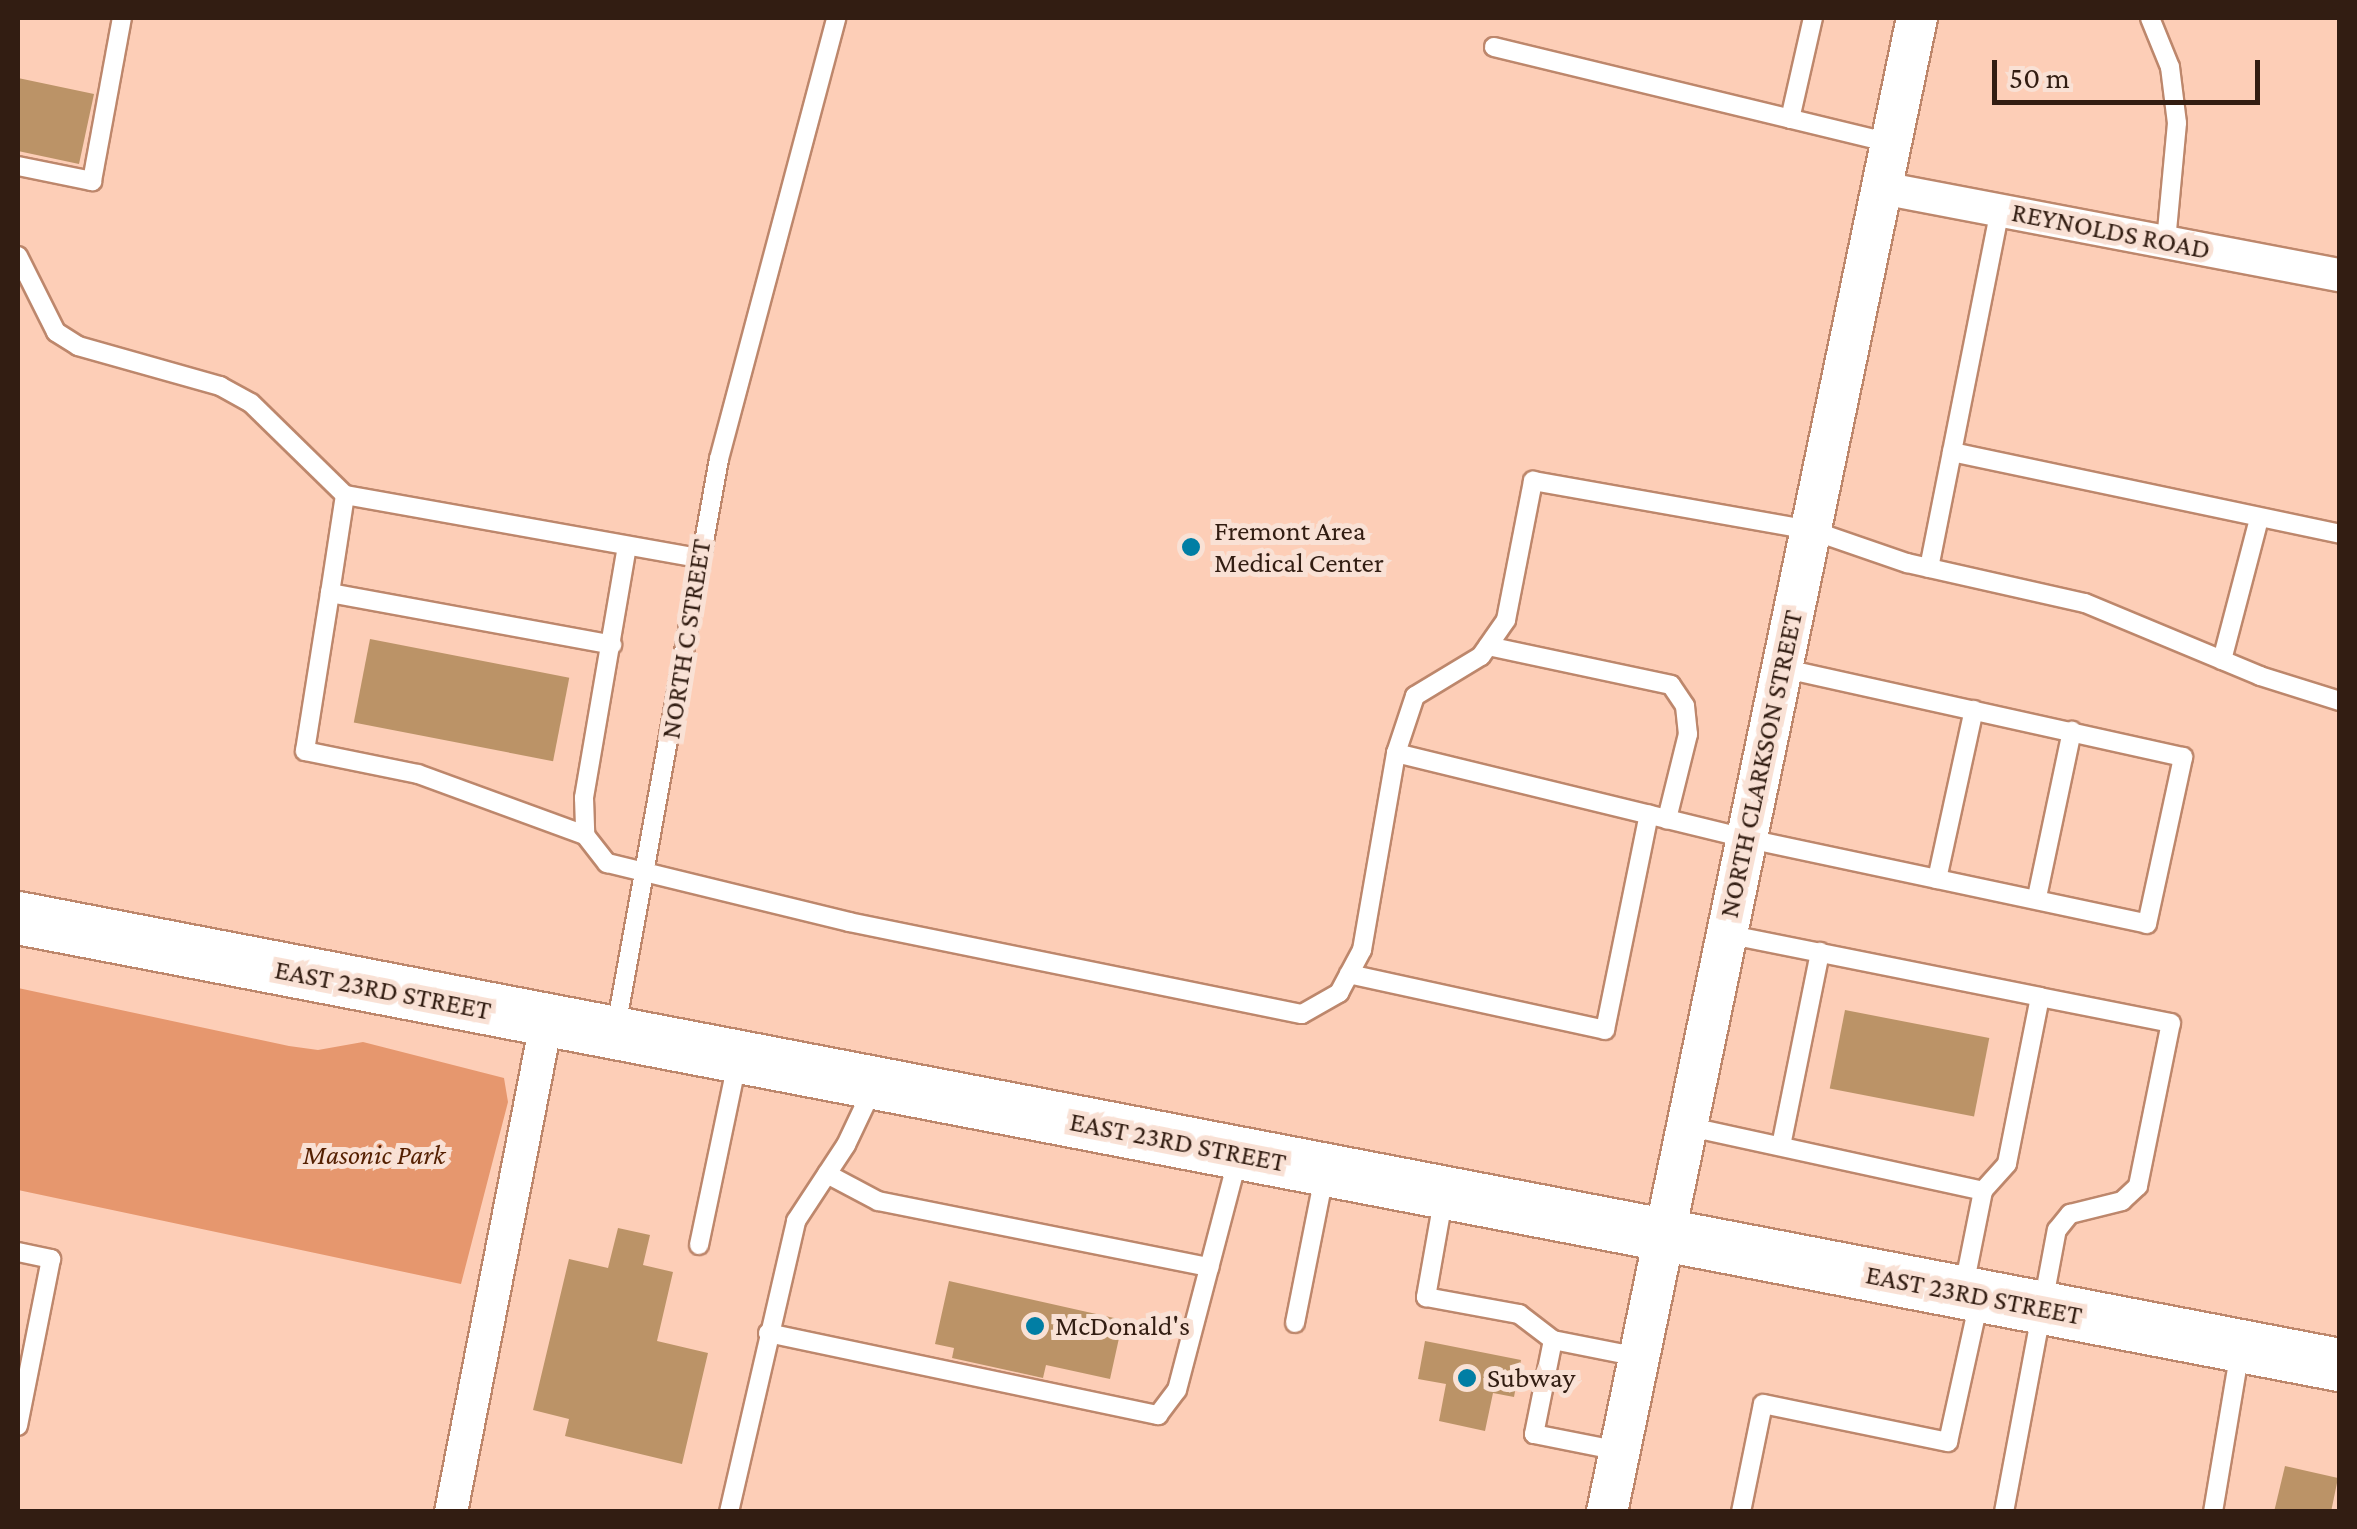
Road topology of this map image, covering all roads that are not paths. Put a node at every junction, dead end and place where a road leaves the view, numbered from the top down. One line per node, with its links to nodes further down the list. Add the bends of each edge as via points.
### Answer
1 (122, 18): 9 (lane, via 92,180)
2 (836, 18): 21 (lane, NORTH C STREET)
3 (1813, 18): 7 (lane)
4 (1918, 18): 8 (street, NORTH CLARKSON STREET)
5 (2150, 18): 12 (lane, via 2170,67 2177,123)
6 (1494, 46): 7 (lane)
7 (1790, 118): 8 (lane)
8 (1891, 143): 10 (street, NORTH CLARKSON STREET)
9 (18, 166)
10 (1882, 188): 11 (street, REYNOLDS ROAD); 18 (street, NORTH CLARKSON STREET)
11 (2000, 210): 12 (street, REYNOLDS ROAD); 15 (lane)
12 (2166, 242): 14 (street, REYNOLDS ROAD)
13 (18, 256): 16 (lane, via 56,332 78,346 220,386 251,403)
14 (2340, 274)
15 (1952, 452): 17 (lane); 22 (lane)
16 (344, 494): 20 (lane); 23 (lane)
17 (2259, 519): 19 (lane); 26 (lane)
18 (1811, 530): 22 (lane); 25 (lane, via 1533,481 1506,620); 27 (street, NORTH CLARKSON STREET)
19 (2340, 534)
20 (627, 546): 21 (lane); 24 (lane)
21 (698, 558): 35 (lane, NORTH C STREET)
22 (1928, 568): 26 (lane, via 2085,603)
23 (330, 593): 24 (lane); 33 (lane, via 304,752 418,774)
24 (612, 645): 33 (lane, via 584,798)
25 (1488, 646): 31 (lane, via 1415,696); 32 (lane, via 1672,684 1685,706 1688,734)
26 (2222, 660): 28 (lane)
27 (1780, 668): 29 (lane); 34 (street, NORTH CLARKSON STREET)
28 (2340, 701)
29 (1974, 710): 30 (lane); 36 (lane)
30 (2072, 731): 37 (lane); 37 (lane, via 2183,757 2147,924)
31 (1396, 753): 32 (lane); 41 (lane, via 1362,950)
32 (1658, 816): 34 (lane); 41 (lane, via 1605,1030)
33 (585, 835): 35 (lane, via 607,863)
34 (1744, 838): 36 (lane); 39 (street, NORTH CLARKSON STREET)
35 (648, 874): 41 (lane, via 1302,1014 1339,992); 44 (lane, NORTH C STREET)
36 (1937, 879): 37 (lane)
37 (2037, 897)
38 (18, 918): 43 (main road, EAST 23RD STREET)
39 (1725, 934): 40 (lane); 47 (street, NORTH CLARKSON STREET)
40 (1820, 952): 42 (lane); 48 (lane)
41 (1349, 974)
42 (2040, 997): 52 (lane, via 2006,1164); 59 (lane, via 2171,1024 2138,1186 2122,1201 2070,1214 2057,1230)
43 (546, 1023): 44 (main road, EAST 23RD STREET); 68 (street)
44 (614, 1035): 45 (main road, EAST 23RD STREET)
45 (738, 1058): 46 (main road, EAST 23RD STREET); 55 (lane)
46 (875, 1083): 49 (main road, EAST 23RD STREET); 51 (lane)
47 (1685, 1126): 48 (lane); 54 (street, NORTH CLARKSON STREET)
48 (1781, 1146): 52 (lane)
49 (1238, 1154): 50 (main road, EAST 23RD STREET); 57 (lane)
50 (1325, 1171): 53 (main road, EAST 23RD STREET); 60 (lane)
51 (827, 1174): 57 (lane, via 878,1201); 61 (lane, via 796,1220)
52 (1983, 1191): 58 (lane)
53 (1444, 1194): 54 (main road, EAST 23RD STREET); 62 (lane, via 1426,1298 1519,1314)
54 (1662, 1237): 58 (main road, EAST 23RD STREET); 64 (street, NORTH CLARKSON STREET)
55 (699, 1245)
56 (18, 1252): 66 (lane, via 51,1259)
57 (1209, 1266): 61 (lane, via 1177,1390 1158,1415)
58 (1971, 1294): 59 (main road, EAST 23RD STREET); 71 (lane, via 1948,1442 1763,1404)
59 (2044, 1308): 63 (main road, EAST 23RD STREET); 72 (lane)
60 (1295, 1323)
61 (768, 1333): 69 (lane)
62 (1552, 1340): 64 (lane); 67 (lane, via 1534,1434)
63 (2241, 1346): 65 (main road, EAST 23RD STREET); 73 (lane)
64 (1639, 1357): 67 (street, NORTH CLARKSON STREET)
65 (2340, 1365)
66 (18, 1426)
67 (1620, 1451): 70 (street, NORTH CLARKSON STREET)
68 (452, 1512)
69 (729, 1512)
70 (1608, 1512)
71 (1741, 1512)
72 (2004, 1512)
73 (2213, 1512)

